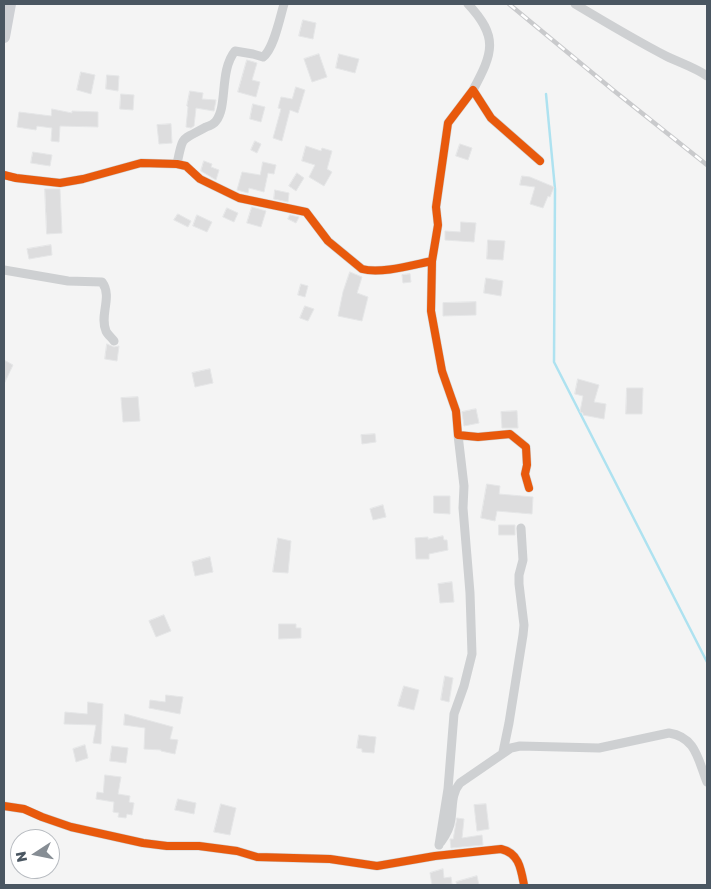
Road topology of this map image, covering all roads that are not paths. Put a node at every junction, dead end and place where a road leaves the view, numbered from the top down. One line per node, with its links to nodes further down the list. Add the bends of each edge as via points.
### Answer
1 (10, 4): 5 (street)
2 (284, 4): 9 (street, via 265,55 235,51 230,57 216,122 185,138)
3 (468, 4): 7 (street, via 479,15 490,41 487,65)
4 (575, 4): 6 (street)
5 (4, 37)
6 (707, 76)
7 (473, 90): 8 (street, via 491,118); 11 (street, via 448,123)
8 (540, 161)
9 (177, 164): 10 (street, via 141,163 60,183); 11 (street, via 186,166 200,179 239,198 306,212 328,241 362,269 369,271)
10 (4, 175)
11 (432, 261): 14 (street, via 431,311 442,371 456,410)
12 (4, 270): 13 (street, via 68,281 102,282 107,296 106,332)
13 (114, 340)
14 (458, 435): 15 (street, via 510,434 526,447 525,474); 20 (street, via 464,486 472,654 454,714)
15 (529, 488)
16 (521, 528): 17 (street, via 523,560 519,584 524,625)
17 (503, 752): 18 (street, via 520,746 610,747 669,733 679,734 693,748); 20 (street, via 454,790 451,821)
18 (707, 782)
19 (4, 806): 21 (street, via 24,809 71,827 143,843 209,847 257,857 330,859 377,866)
20 (439, 845): 21 (street)
21 (435, 856): 22 (street, via 501,848 515,857)
22 (524, 885)

